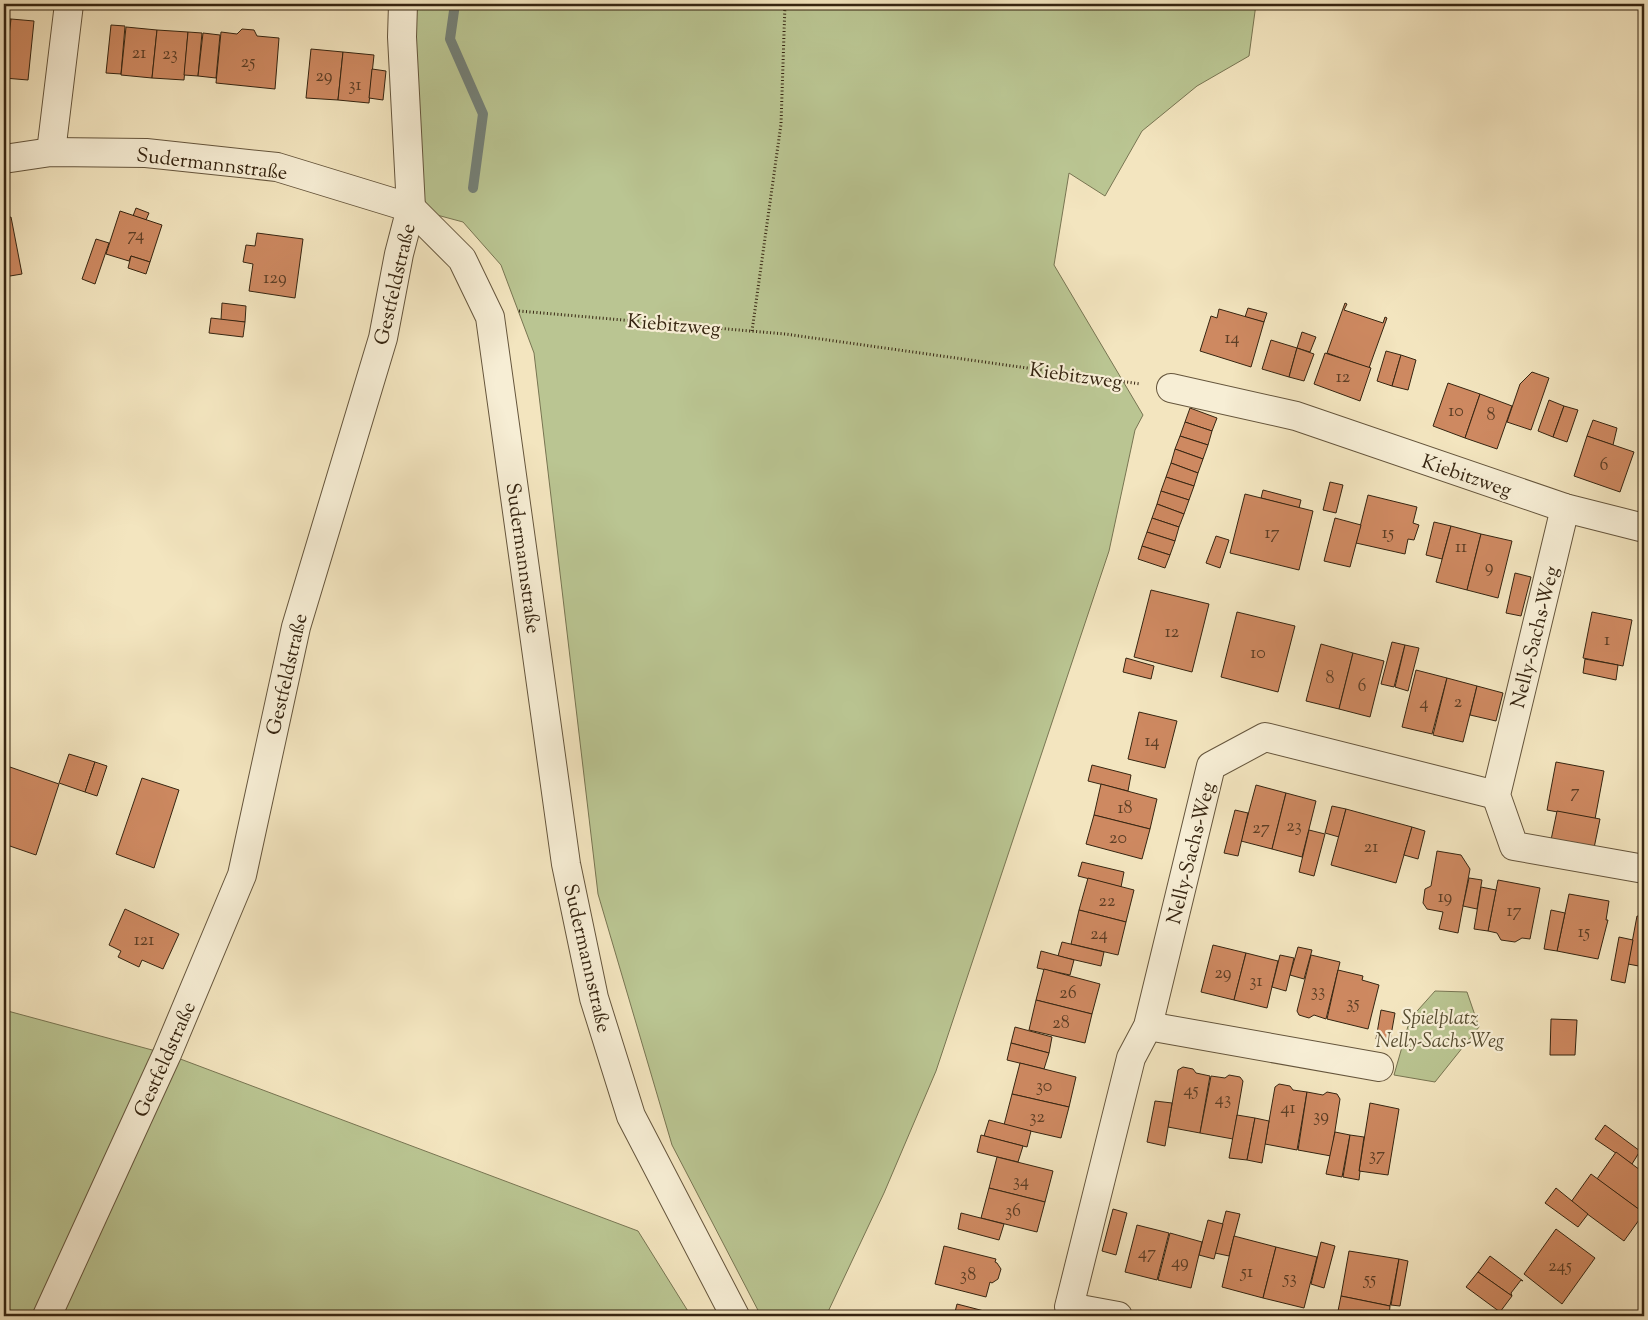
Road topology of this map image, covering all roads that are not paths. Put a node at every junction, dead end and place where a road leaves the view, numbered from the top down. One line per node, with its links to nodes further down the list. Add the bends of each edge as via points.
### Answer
1 (69, 4): 3 (street)
2 (403, 4): 5 (street, Gestfeldstraße)
3 (51, 152): 4 (street, Sudermannstraße); 5 (street, Sudermannstraße, via 146,153 277,167)
4 (4, 158)
5 (411, 208): 14 (street, Gestfeldstraße, via 398,254 383,338 296,627 242,875 167,1054); 15 (street, Sudermannstraße, via 462,259 490,317 566,864 594,998 631,1116)
6 (1171, 388): 7 (street, Kiebitzweg, via 1296,416)
7 (1565, 508): 8 (street, Kiebitzweg); 9 (street, Nelly-Sachs-Weg)
8 (1644, 528)
9 (1496, 795): 10 (street, via 1514,846); 11 (street, Nelly-Sachs-Weg, via 1265,737 1211,766)
10 (1644, 869)
11 (1148, 1026): 12 (street); 13 (street, Nelly-Sachs-Weg, via 1131,1058)
12 (1380, 1067)
13 (1061, 1312): 16 (street, Nelly-Sachs-Weg)
14 (47, 1316)
15 (736, 1316)
16 (1118, 1316)

